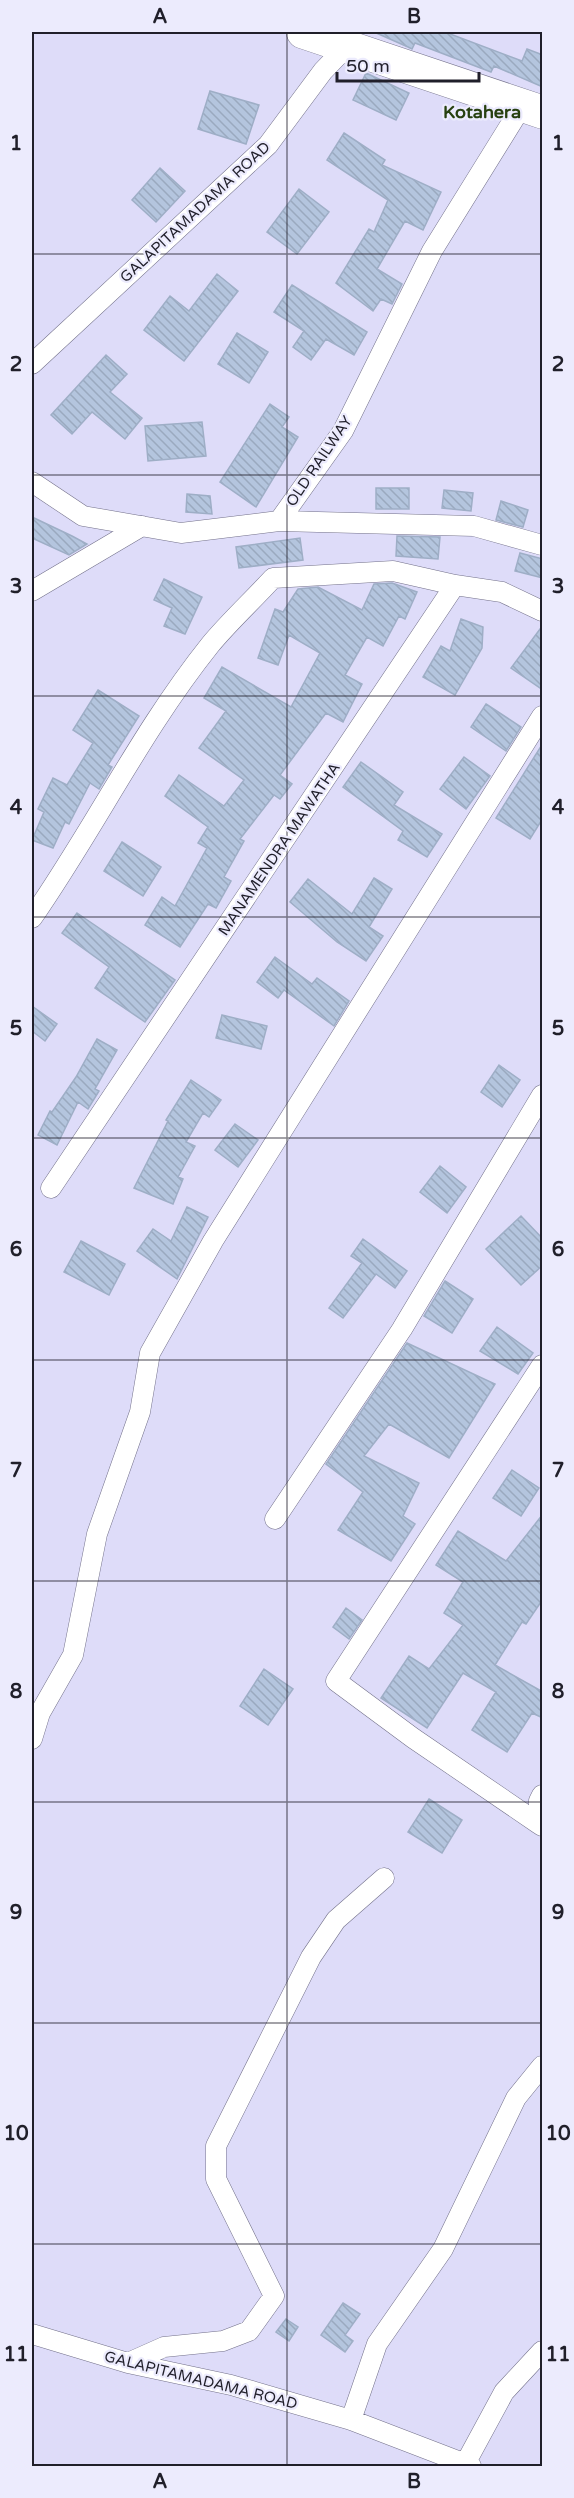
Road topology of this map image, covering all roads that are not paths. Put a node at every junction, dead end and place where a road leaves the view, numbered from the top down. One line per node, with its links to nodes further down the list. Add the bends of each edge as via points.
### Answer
1 (303, 32): 2 (highway)
2 (346, 47): 3 (highway); 4 (street, GALAPITAMADAMA ROAD, via 323,71 268,145)
3 (532, 109): 6 (street, OLD RAILWAY, via 432,250 343,431)
4 (32, 364)
5 (32, 482): 7 (street, OLD RAILWAY, via 83,516)
6 (279, 521): 7 (street, OLD RAILWAY, via 181,533); 8 (street, OLD RAILWAY, via 474,526)
7 (142, 526): 10 (street)
8 (543, 546)
9 (455, 585): 11 (street, via 502,592); 13 (street, via 393,571 273,579 211,645 164,709); 15 (street, MANAMENDRA MAWATHA)
10 (32, 591)
11 (543, 611)
12 (543, 716): 18 (street, via 213,1241 150,1353 140,1412 97,1534 73,1655 40,1713)
13 (32, 918)
14 (543, 1095): 17 (street, via 402,1329)
15 (51, 1188)
16 (543, 1365): 20 (street, via 336,1680)
17 (275, 1519)
18 (32, 1739)
19 (543, 1795): 20 (street, via 539,1801)
20 (541, 1825)
21 (384, 1878): 25 (street, via 336,1920 311,1958 216,2146 216,2179 274,2296 249,2331 223,2341 164,2347)
22 (543, 2066): 26 (street, via 516,2098 443,2249 377,2344)
23 (32, 2334): 25 (street, GALAPITAMADAMA ROAD)
24 (543, 2351): 27 (street, via 504,2392)
25 (128, 2363): 26 (street, GALAPITAMADAMA ROAD, via 231,2385)
26 (351, 2420): 27 (street, GALAPITAMADAMA ROAD)
27 (468, 2465)

